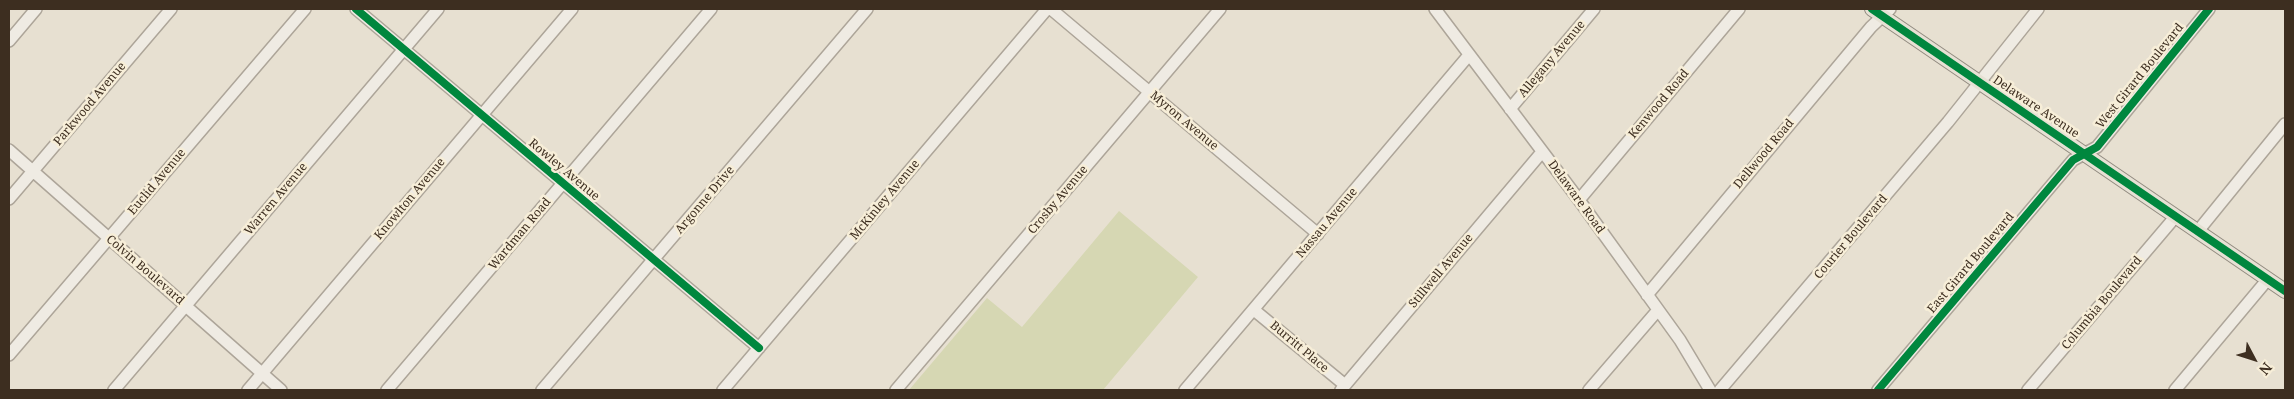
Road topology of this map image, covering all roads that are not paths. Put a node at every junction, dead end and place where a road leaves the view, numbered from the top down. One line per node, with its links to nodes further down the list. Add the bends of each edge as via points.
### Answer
1 (36, 9): 17 (street)
2 (171, 9): 28 (street, Parkwood Avenue)
3 (304, 9): 35 (street, Euclid Avenue)
4 (356, 9): 18 (street, Rowley Avenue)
5 (438, 9): 18 (street, Warren Avenue)
6 (572, 9): 23 (street, Knowlton Avenue)
7 (711, 9): 29 (street, Wardman Road)
8 (867, 9): 36 (street, Argonne Drive)
9 (1049, 9): 21 (street, Myron Avenue); 43 (street, McKinley Avenue)
10 (1220, 9): 21 (street, Crosby Avenue)
11 (1594, 9): 22 (street, Allegany Avenue)
12 (1739, 9): 31 (street, Kenwood Road)
13 (2038, 9): 20 (street, Courier Boulevard)
14 (2209, 9): 27 (street, West Girard Boulevard, via 2097,148)
15 (1882, 11): 20 (main road, Delaware Avenue); 39 (street, Dellwood Road)
16 (1442, 12): 19 (street, Delaware Road)
17 (9, 41)
18 (404, 49): 23 (street, Rowley Avenue); 40 (street, Warren Avenue)
19 (1469, 55): 22 (street, Delaware Road); 34 (street, Nassau Avenue)
20 (1980, 82): 27 (main road, Delaware Avenue); 57 (street, Courier Boulevard)
21 (1149, 92): 34 (street, Myron Avenue); 54 (street, Crosby Avenue)
22 (1510, 109): 26 (street, Delaware Road)
23 (482, 115): 29 (street, Rowley Avenue); 45 (street, Knowlton Avenue)
24 (2285, 124): 33 (street)
25 (9, 150): 28 (street, Colvin Boulevard)
26 (1542, 152): 31 (street, Delaware Road); 46 (street, Stillwell Avenue)
27 (2085, 154): 32 (main road, Delaware Avenue); 58 (street, East Girard Boulevard, via 2069,165)
28 (32, 171): 30 (street, Parkwood Avenue); 35 (street, Colvin Boulevard)
29 (563, 184): 36 (street, Rowley Avenue); 51 (street, Wardman Road)
30 (9, 199)
31 (1579, 200): 39 (street, Delaware Road)
32 (2176, 216): 33 (main road, Delaware Avenue); 59 (street, Columbia Boulevard)
33 (2198, 231): 37 (main road, Delaware Avenue)
34 (1318, 234): 41 (street, Nassau Avenue)
35 (109, 239): 40 (street, Colvin Boulevard); 44 (street, Euclid Avenue)
36 (653, 260): 43 (street, Rowley Avenue); 52 (street, Argonne Drive)
37 (2268, 279): 38 (main road, Delaware Avenue); 60 (street)
38 (2285, 291)
39 (1646, 294): 42 (street, Delaware Road)
40 (185, 306): 45 (street, Colvin Boulevard); 48 (street, Warren Avenue)
41 (1254, 310): 46 (street, Burritt Place); 55 (street, Nassau Avenue)
42 (1658, 310): 47 (street, Delaware Road, via 1680,340); 56 (street)
43 (759, 348): 53 (street, McKinley Avenue)
44 (9, 355)
45 (262, 374): 49 (street, Knowlton Avenue); 50 (street, Colvin Boulevard)
46 (1343, 388)
47 (1707, 389)
48 (114, 390)
49 (248, 390)
50 (281, 390)
51 (387, 390)
52 (542, 390)
53 (723, 390)
54 (896, 390)
55 (1185, 390)
56 (1589, 390)
57 (1720, 390)
58 (1878, 390)
59 (2028, 390)
60 (2174, 390)

